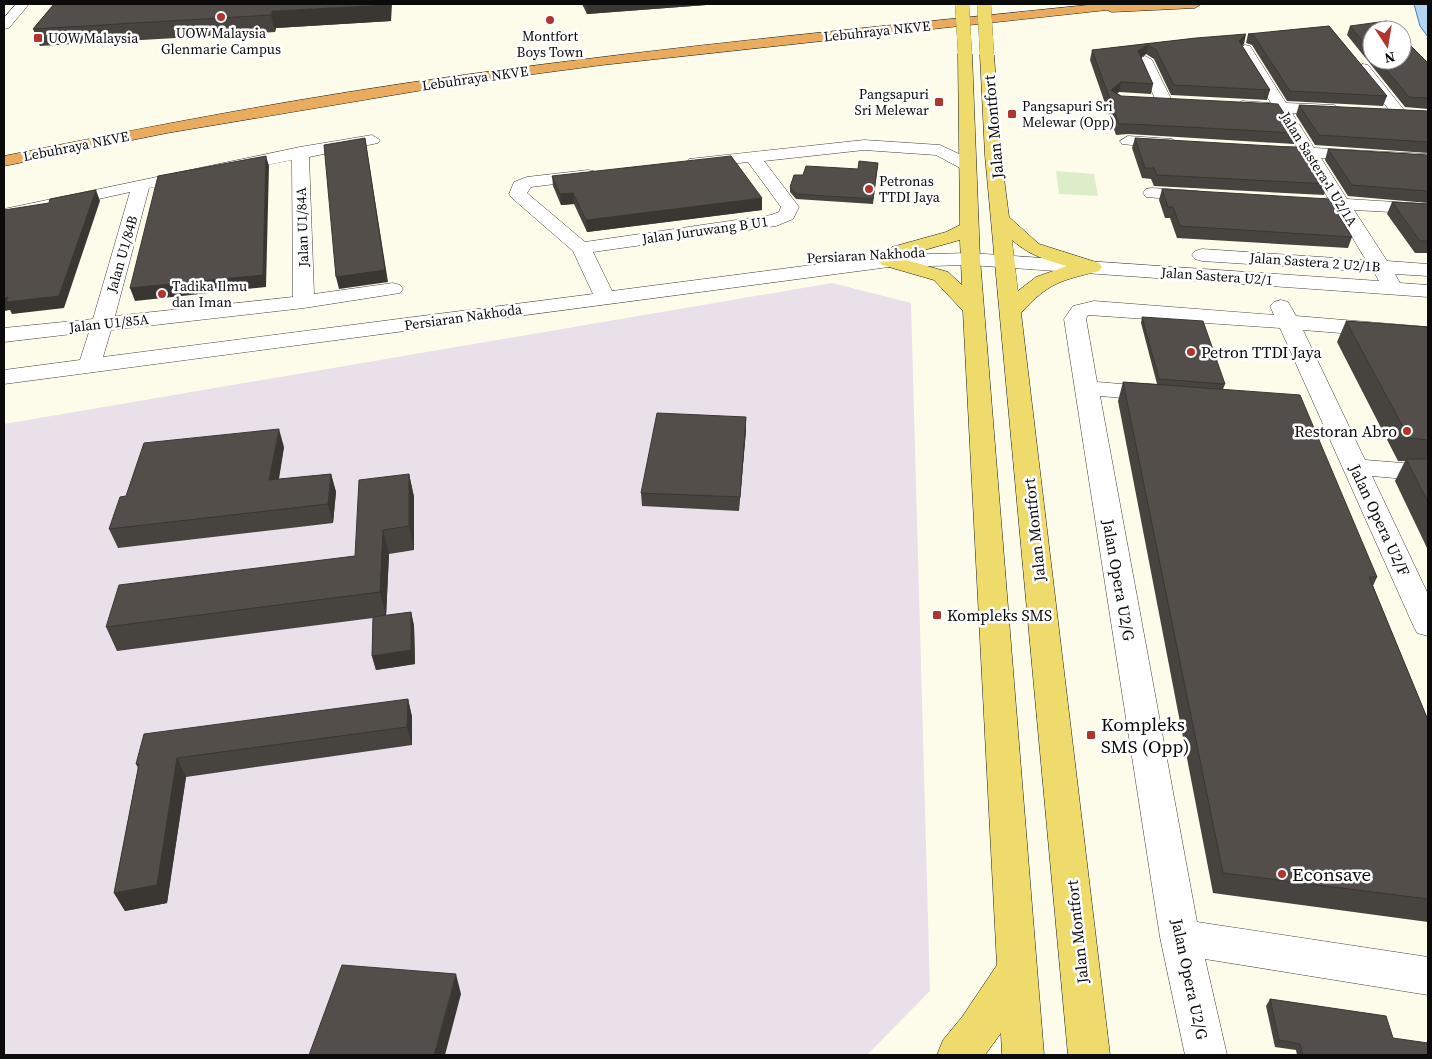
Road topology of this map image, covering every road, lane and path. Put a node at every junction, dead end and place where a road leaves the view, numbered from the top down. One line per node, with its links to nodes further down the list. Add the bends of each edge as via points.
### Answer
1 (23, 4): 8 (street)
2 (962, 4): 21 (main road, Jalan Montfort, bridge)
3 (984, 4): 43 (main road, Jalan Montfort, bridge, via 993,156)
4 (1052, 4): 25 (highway, Lebuhraya NKVE, via 651,44 462,67 218,106)
5 (1129, 4): 7 (highway, Lebuhraya NKVE)
6 (1195, 4): 7 (highway)
7 (1095, 7): 32 (highway, Lebuhraya NKVE, via 459,80 176,127)
8 (4, 25)
9 (1245, 48): 16 (street, Jalan Sastera 1 U2/1A)
10 (1145, 60): 13 (street)
11 (1357, 60): 19 (street)
12 (1146, 100): 13 (street)
13 (1164, 102): 14 (street)
14 (1184, 102)
15 (1223, 105): 16 (street)
16 (1281, 108): 17 (street); 29 (street, Jalan Sastera 1 U2/1A)
17 (1350, 111)
18 (1380, 112): 19 (street)
19 (1399, 114): 20 (street)
20 (1419, 114)
21 (966, 138): 27 (street); 33 (main road, Jalan Montfort)
22 (372, 140): 28 (street)
23 (1128, 142): 24 (street)
24 (1185, 145)
25 (4, 146)
26 (1252, 149): 29 (street)
27 (940, 150): 30 (street, via 864,145); 33 (street)
28 (300, 152): 36 (street); 58 (street, Jalan U1/84A)
29 (1309, 152): 31 (street); 40 (street, Jalan Sastera 1 U2/1A)
30 (752, 156): 34 (street); 45 (street, Jalan Juruwang B U1, via 790,208 786,215 776,220)
31 (1428, 159)
32 (4, 161)
33 (966, 164): 44 (main road, Jalan Montfort)
34 (673, 165)
35 (604, 173): 45 (street, via 527,182 520,186 518,194)
36 (140, 184): 42 (street); 62 (street, Jalan U1/84B)
37 (1152, 193): 38 (street)
38 (1212, 197)
39 (1312, 202): 40 (street)
40 (1341, 204): 41 (street); 51 (street, Jalan Sastera 1 U2/1A)
41 (1428, 209)
42 (4, 214)
43 (1002, 221): 49 (main road, Jalan Montfort); 50 (main road, via 1042,254)
44 (969, 228): 47 (main road); 48 (main road, Jalan Montfort)
45 (581, 248): 57 (street)
46 (1202, 255): 51 (street, Jalan Sastera 2 U2/1B)
47 (894, 256): 48 (street, Persiaran Nakhoda); 57 (street, Persiaran Nakhoda); 59 (main road, via 941,276)
48 (970, 259): 49 (street, Persiaran Nakhoda); 59 (main road, Jalan Montfort)
49 (1006, 261): 50 (street, Jalan Sastera U2/1); 60 (main road, Jalan Montfort)
50 (1092, 267): 53 (street, Jalan Sastera U2/1); 60 (main road, via 1044,279)
51 (1380, 267): 52 (street, Jalan Sastera 2 U2/1B); 55 (street, Jalan Sastera 1 U2/1A)
52 (1428, 270)
53 (1269, 280): 55 (street, Jalan Sastera U2/1); 61 (street, Jalan Opera U2/F)
54 (393, 289): 58 (street, Jalan U1/85A)
55 (1394, 289): 56 (street, Jalan Sastera U2/1)
56 (1428, 291)
57 (603, 292): 65 (street, Persiaran Nakhoda)
58 (304, 302): 62 (street, Jalan U1/85A)
59 (973, 309): 76 (main road, Jalan Montfort)
60 (1011, 311): 80 (main road, Jalan Montfort)
61 (1287, 320): 63 (street, Jalan Opera U2/G); 68 (street, Jalan Opera U2/G, via 1094,306 1080,310 1075,319); 71 (street, Jalan Opera U2/F)
62 (102, 324): 64 (street, Jalan U1/85A); 65 (street, Jalan U1/84B)
63 (1428, 333)
64 (4, 335)
65 (92, 359): 66 (street, Persiaran Nakhoda); 67 (street, Persiaran Nakhoda)
66 (4, 360)
67 (4, 377)
68 (1087, 388): 69 (street); 75 (street, Jalan Opera U2/G)
69 (1183, 396)
70 (1299, 406): 71 (street)
71 (1328, 409): 72 (street, Jalan Opera U2/F)
72 (1355, 467): 73 (street); 74 (street, Jalan Opera U2/F)
73 (1428, 473)
74 (1425, 611)
75 (1180, 937): 77 (street); 81 (street, Jalan Opera U2/G)
76 (1017, 970): 78 (main road, via 978,1032); 79 (main road, Jalan Montfort)
77 (1428, 976)
78 (958, 1055)
79 (1023, 1055)
80 (1090, 1055)
81 (1206, 1055)

